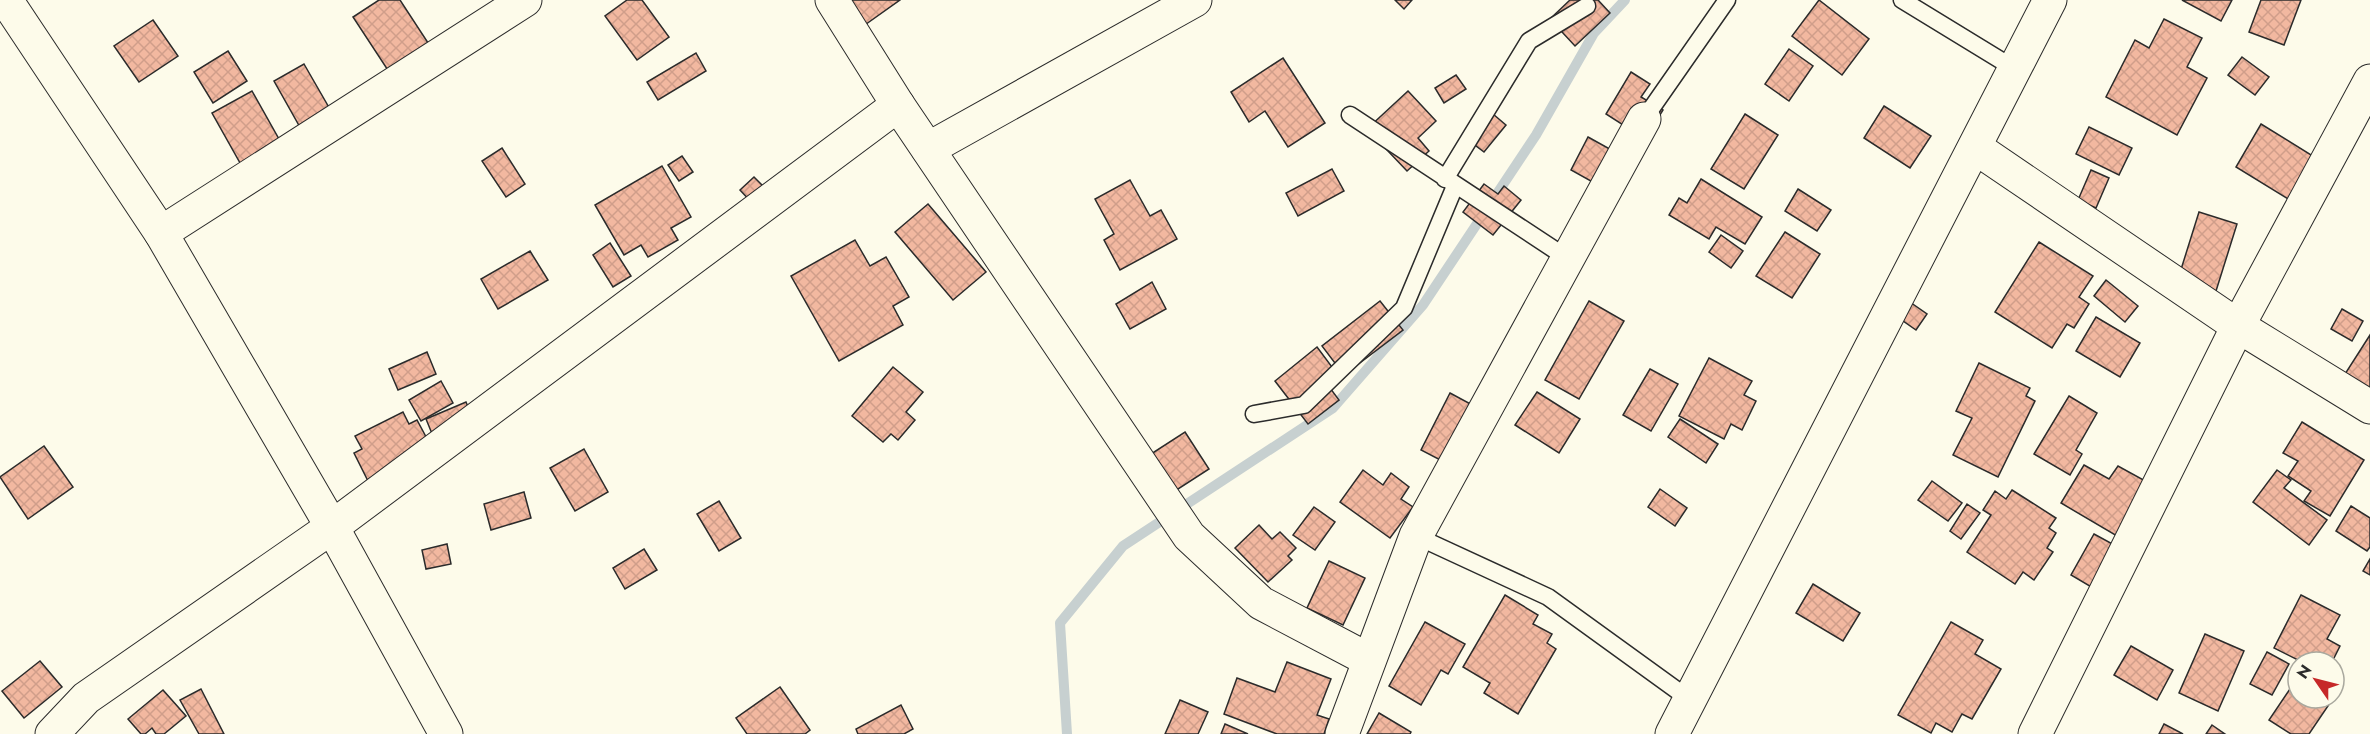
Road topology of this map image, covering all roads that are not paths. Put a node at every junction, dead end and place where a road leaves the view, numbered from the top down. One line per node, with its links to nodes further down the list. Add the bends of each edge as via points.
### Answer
1 (6, 0): 17 (street)
2 (525, 0): 17 (street)
3 (832, 0): 11 (street)
4 (1195, 0): 15 (street)
5 (1727, 0): 13 (lane)
6 (1902, 0): 9 (lane)
7 (2050, 0): 9 (street)
8 (1587, 6): 16 (lane, via 1529,41)
9 (2015, 69): 14 (street)
10 (2370, 81): 19 (street)
11 (898, 105): 15 (street); 22 (street)
12 (1350, 115): 16 (lane)
13 (1644, 119): 18 (street)
14 (1976, 148): 19 (street); 25 (street)
15 (928, 149): 24 (street, via 1190,536 1261,603)
16 (1450, 183): 18 (lane); 21 (lane, via 1404,308 1304,405)
17 (161, 232): 22 (street)
18 (1566, 258): 23 (street)
19 (2238, 326): 20 (street); 30 (street)
20 (2370, 407)
21 (1254, 414)
22 (332, 527): 26 (street, via 86,698); 27 (street)
23 (1416, 536): 24 (street); 25 (lane, via 1548,597)
24 (1369, 660): 28 (street)
25 (1689, 699): 29 (street)
26 (51, 734)
27 (446, 734)
28 (1342, 734)
29 (1671, 734)
30 (2035, 734)

